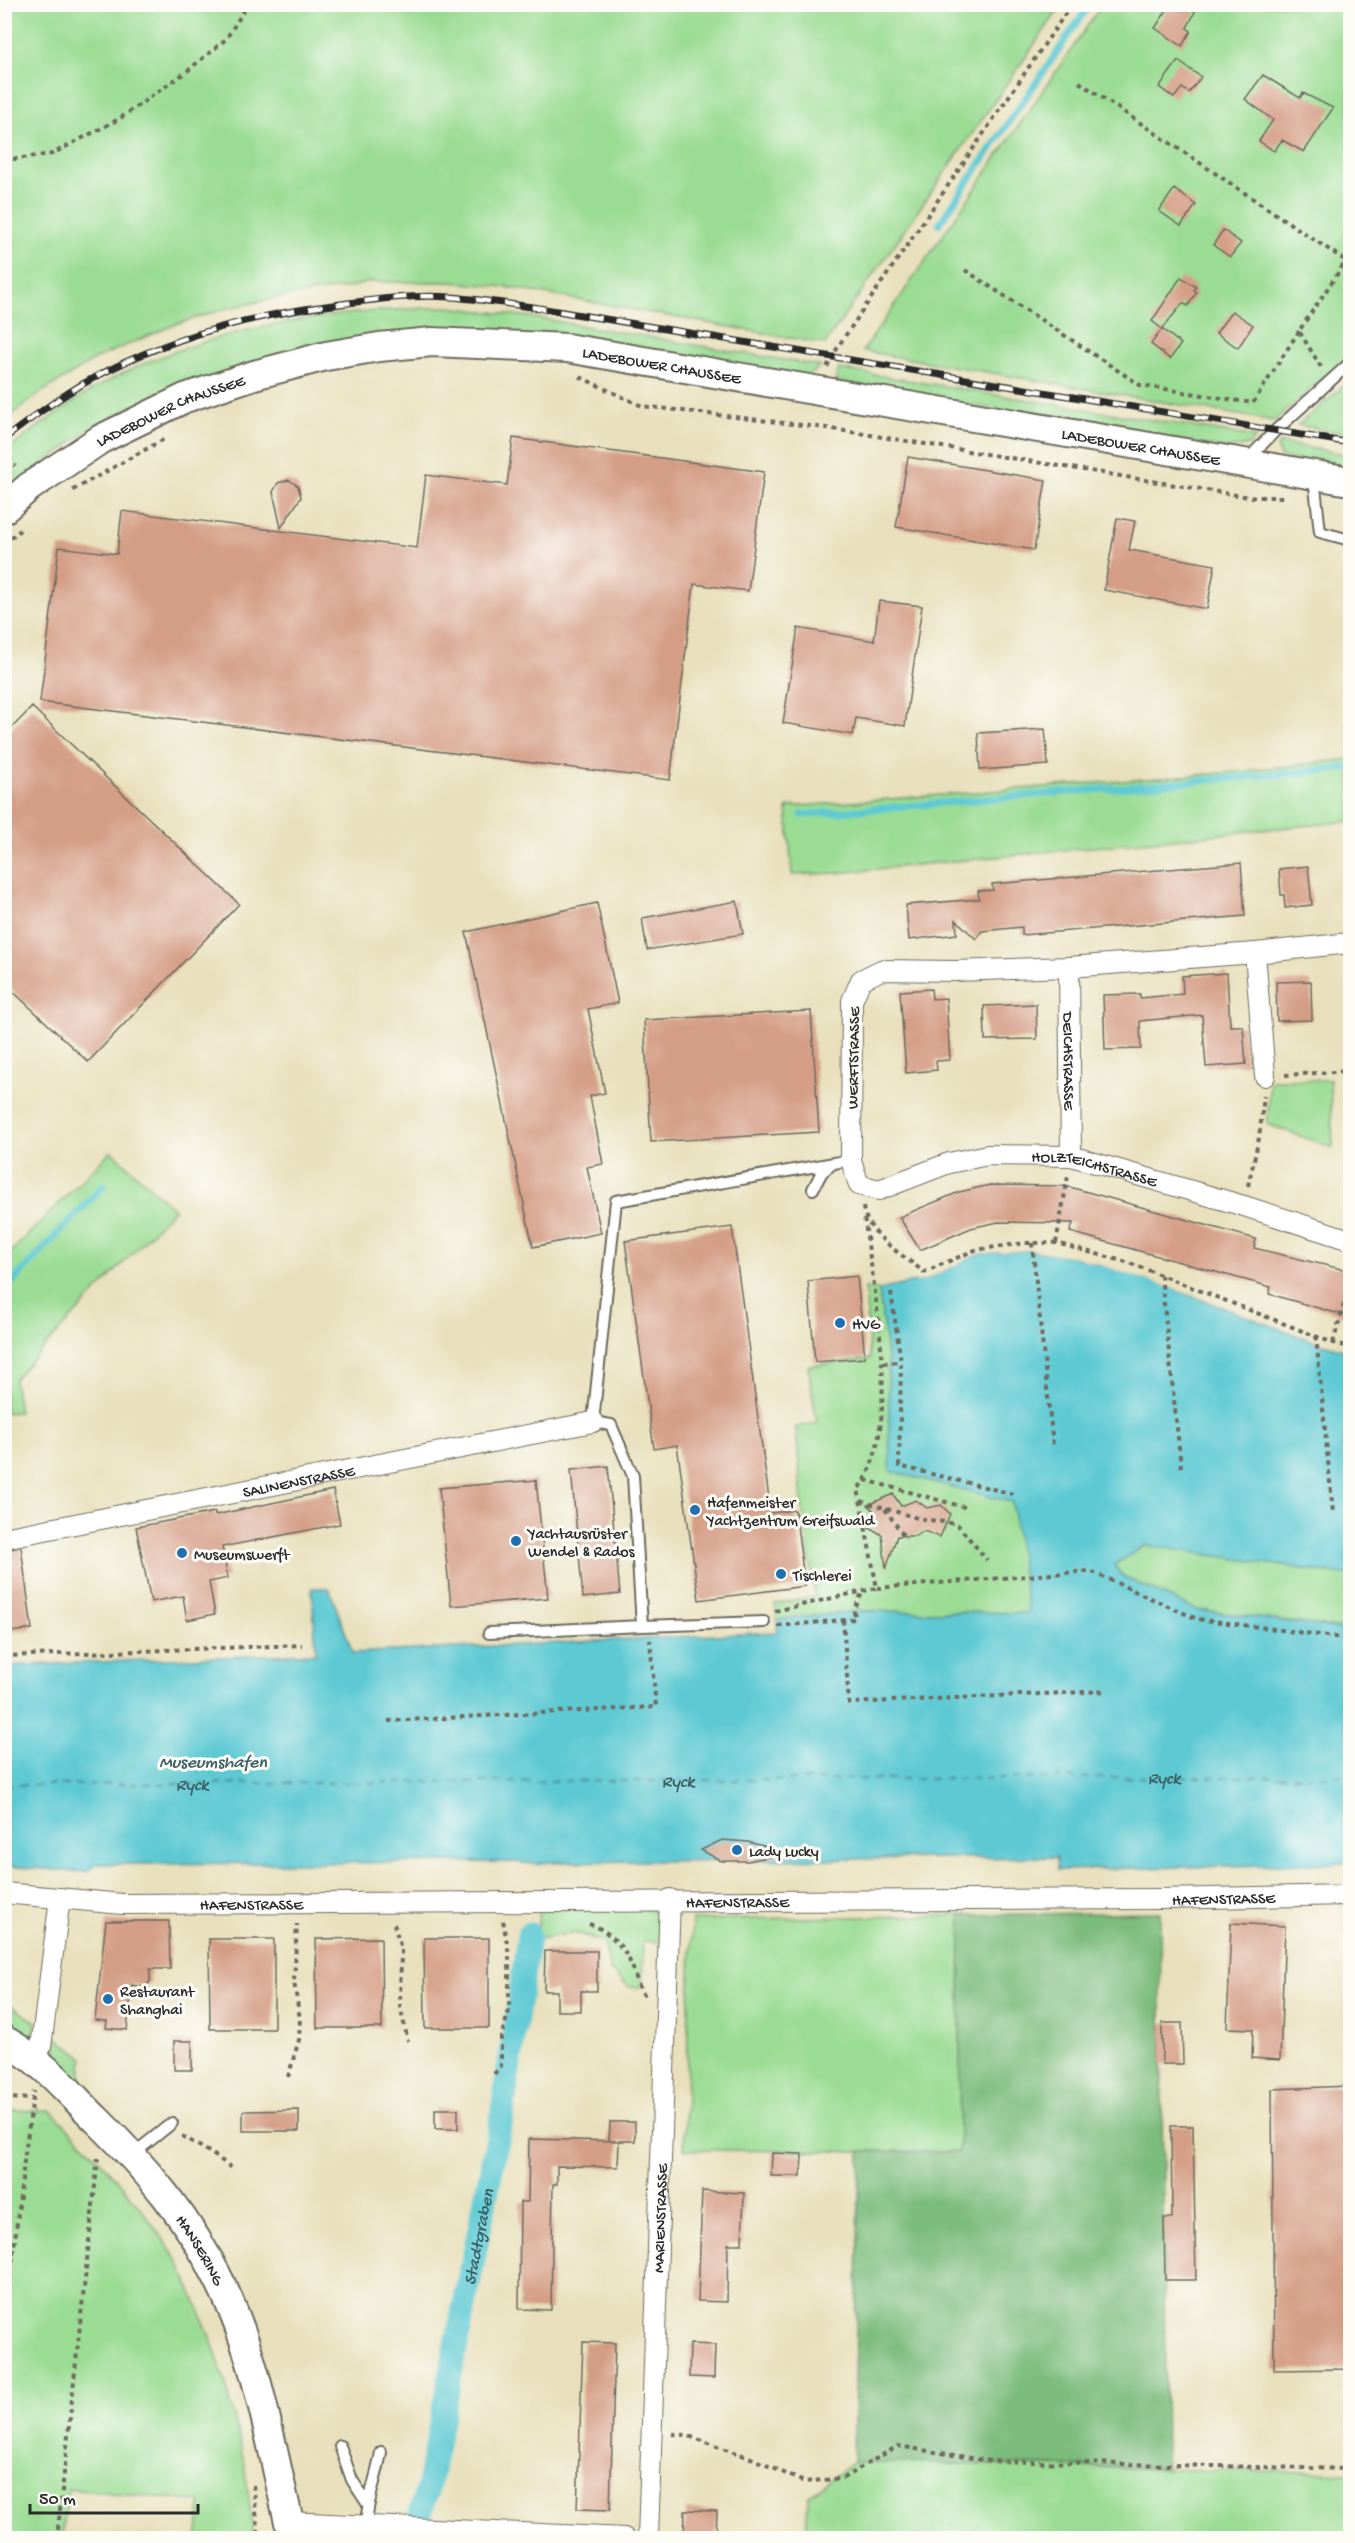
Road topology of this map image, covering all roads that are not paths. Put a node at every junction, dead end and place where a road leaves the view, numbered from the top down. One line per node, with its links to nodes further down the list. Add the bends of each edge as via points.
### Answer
1 (1350, 363): 2 (lane)
2 (1246, 462): 4 (street, LADEBOWER CHAUSSEE); 5 (street, LADEBOWER CHAUSSEE, via 567,348 432,342 326,356 185,399 101,439 29,487)
3 (1350, 481): 4 (street, LADEBOWER CHAUSSEE)
4 (1315, 486): 6 (lane, via 1320,532)
5 (16, 516)
6 (1350, 540)
7 (1350, 943): 8 (street)
8 (1255, 953): 9 (street); 10 (street)
9 (1069, 967): 11 (street, DEICHSTRASSE); 12 (street, WERFTSTRASSE, via 881,970 861,980 852,1001)
10 (1265, 1076)
11 (1071, 1156): 12 (street, HOLZTEICHSTRASSE, via 988,1155 949,1163 879,1190 859,1185); 14 (street, HOLZTEICHSTRASSE)
12 (842, 1162): 13 (lane, via 822,1172); 15 (lane, via 616,1201)
13 (813, 1189)
14 (1350, 1240)
15 (593, 1422): 16 (street, SALINENSTRASSE); 18 (lane, via 611,1425 633,1476)
16 (4, 1538)
17 (764, 1622): 18 (lane)
18 (642, 1626): 19 (lane)
19 (489, 1633)
20 (4, 1893): 22 (street, HAFENSTRASSE)
21 (1350, 1895): 23 (street, HAFENSTRASSE)
22 (60, 1898): 23 (street, HAFENSTRASSE, via 122,1904); 25 (street)
23 (670, 1899): 34 (street, MARIENSTRASSE)
24 (4, 2040): 27 (street, HANSERING, via 39,2063)
25 (41, 2047)
26 (172, 2123): 27 (lane)
27 (119, 2157): 32 (street, HANSERING, via 170,2199 221,2283 258,2386)
28 (340, 2446): 30 (lane, via 352,2480)
29 (381, 2452): 30 (lane, via 377,2478)
30 (367, 2503): 31 (lane)
31 (366, 2525): 32 (street); 33 (street)
32 (290, 2533)
33 (624, 2538)
34 (648, 2538)

